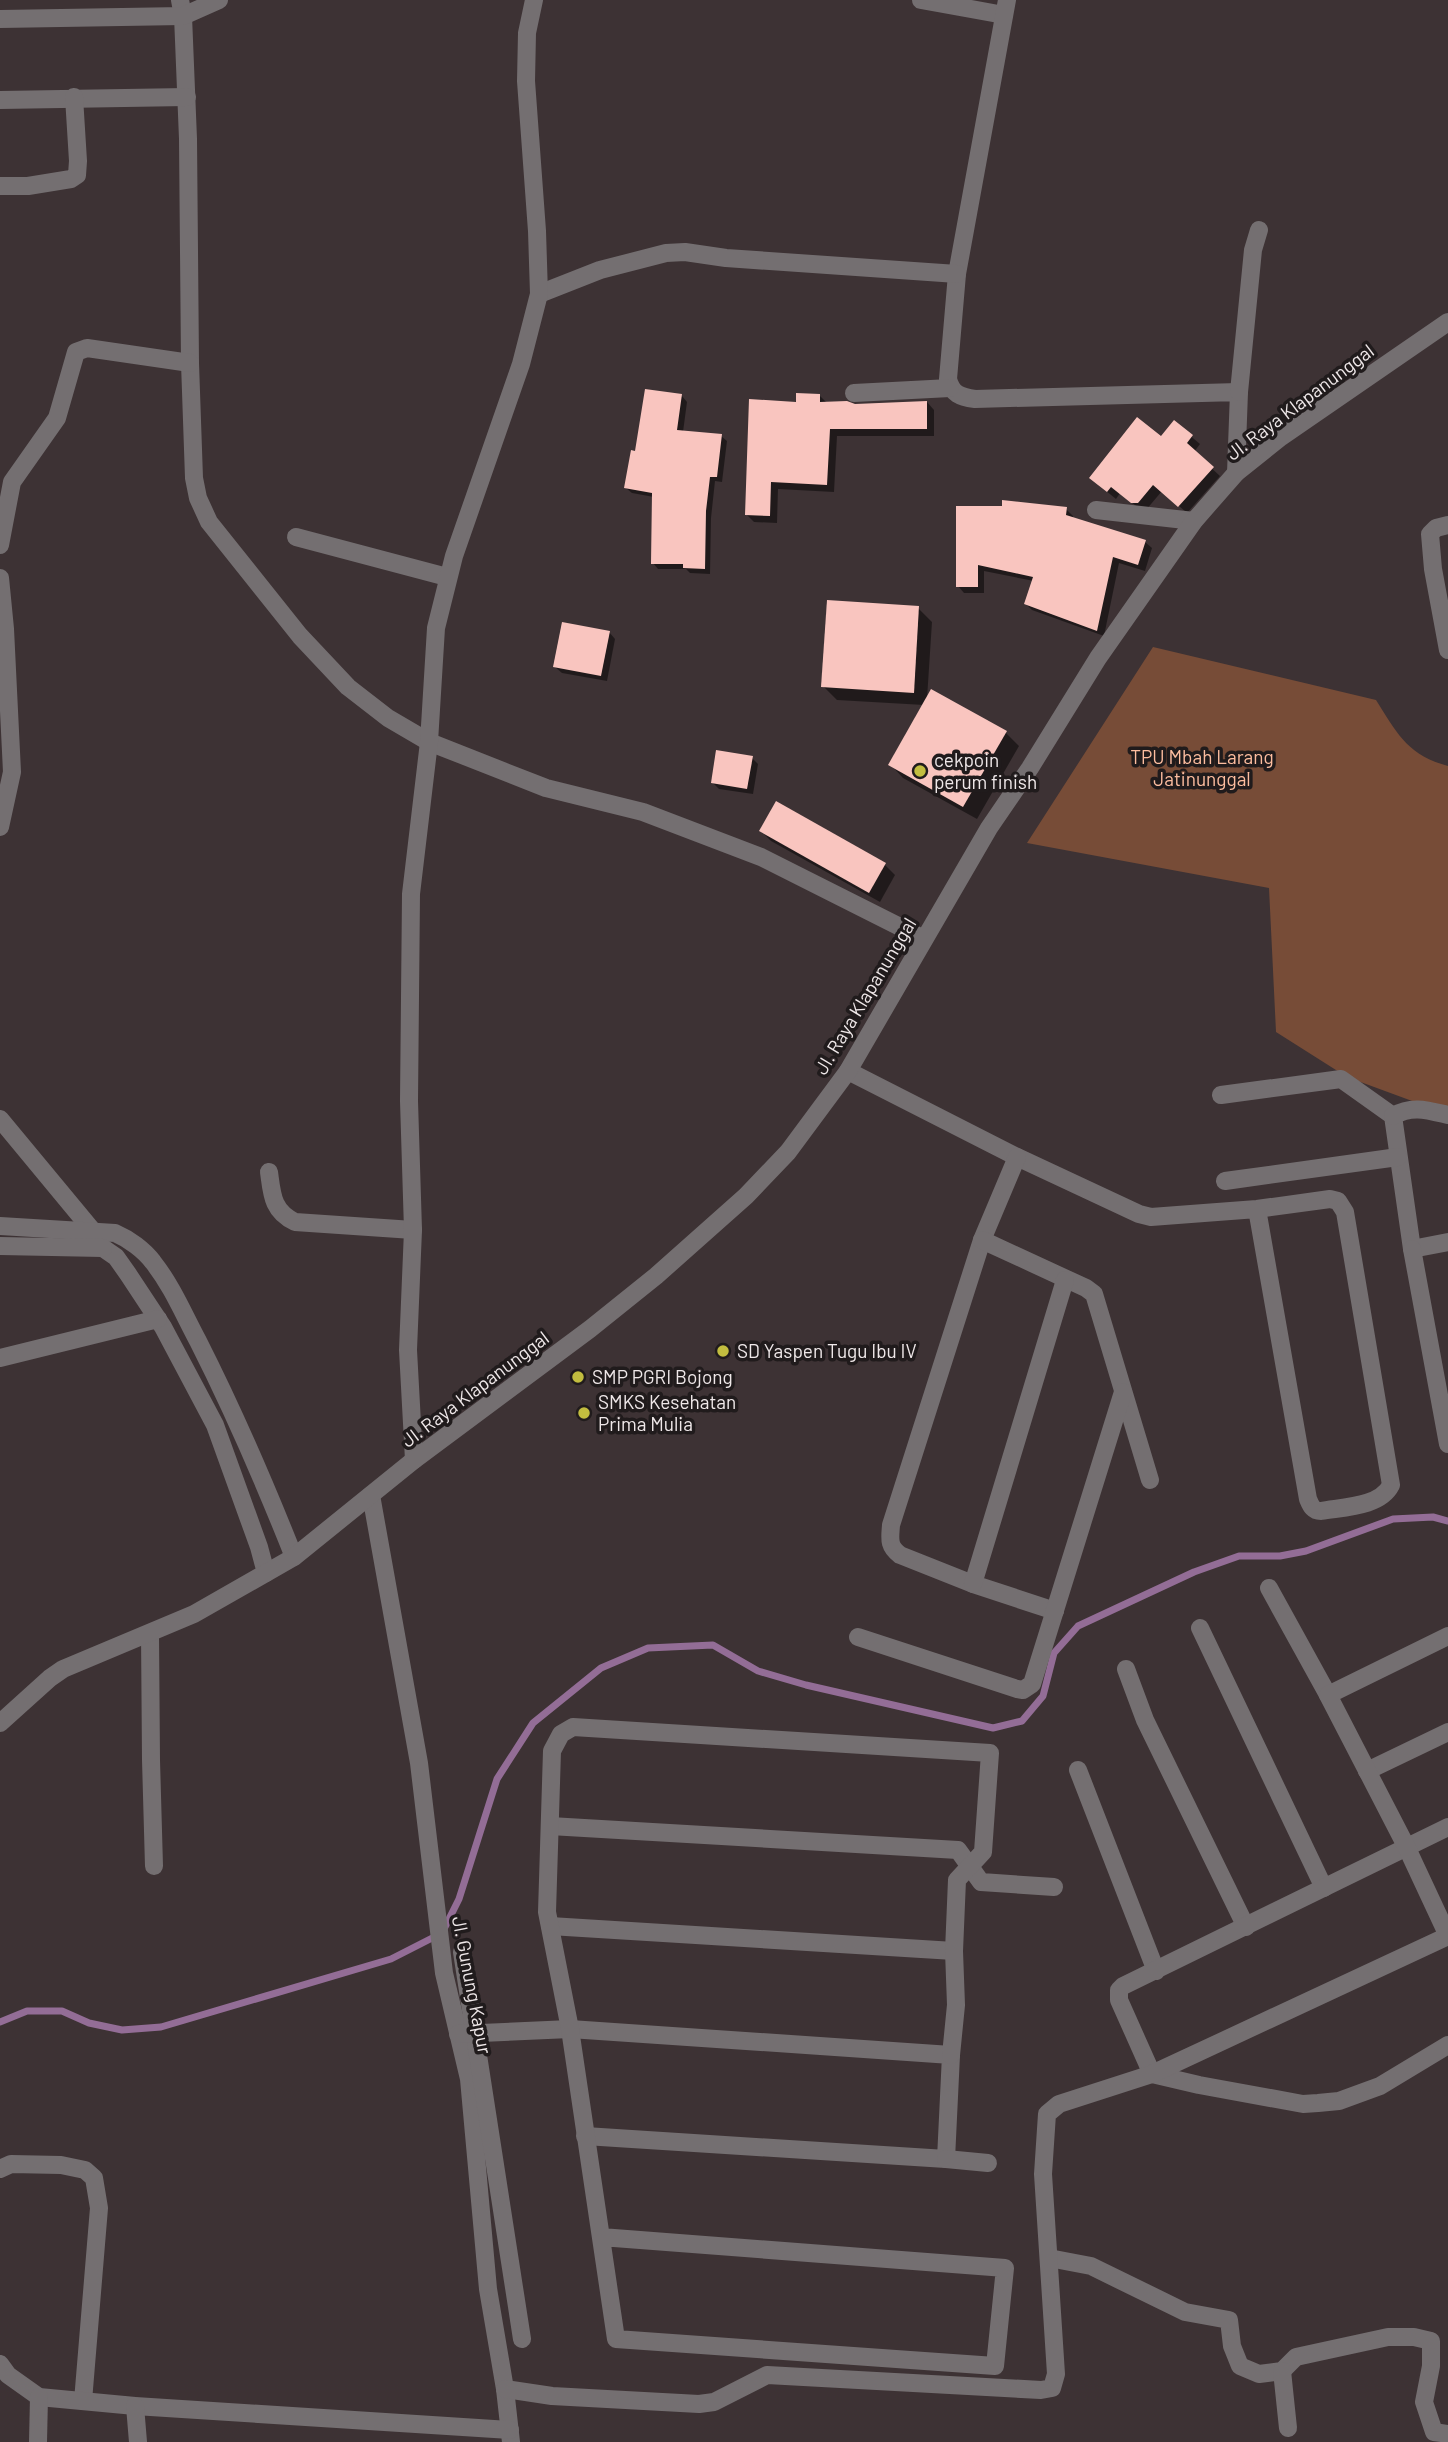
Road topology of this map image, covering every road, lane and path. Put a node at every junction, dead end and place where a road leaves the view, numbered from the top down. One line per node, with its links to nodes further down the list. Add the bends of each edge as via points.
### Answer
1 (219, 0): 4 (street)
2 (534, 0): 13 (street, via 527,33 526,81)
3 (920, 0): 5 (street)
4 (182, 8): 6 (street); 8 (street)
5 (1006, 8): 12 (street)
6 (0, 19)
7 (74, 97): 8 (street); 9 (street); 10 (street, via 77,175 71,180)
8 (187, 97): 15 (street)
9 (0, 100)
10 (0, 186)
11 (1259, 230): 17 (street, via 1253,250)
12 (957, 274): 13 (street, via 685,252 600,270); 16 (street)
13 (539, 294): 26 (street, via 521,364)
14 (1448, 322): 19 (street, Jl. Raya Klapanunggal)
15 (190, 363): 24 (street, via 87,348 76,352 57,418 12,482); 28 (street, via 194,478 209,522 300,636 348,687)
16 (950, 388): 17 (street, via 975,399); 18 (street)
17 (1239, 392): 19 (street)
18 (854, 393)
19 (1236, 473): 21 (street, Jl. Raya Klapanunggal)
20 (1096, 510): 21 (street)
21 (1194, 521): 30 (street, Jl. Raya Klapanunggal, via 1098,658)
22 (1448, 525): 27 (street, via 1430,534)
23 (296, 537): 26 (street)
24 (0, 545)
25 (0, 578): 29 (street, via 12,772)
26 (447, 578): 28 (street, via 436,628)
27 (1448, 650)
28 (429, 742): 30 (street, via 545,788 643,812 761,857); 43 (street, via 411,894)
29 (0, 827)
30 (924, 939): 31 (street, Jl. Raya Klapanunggal)
31 (848, 1071): 36 (street); 54 (street, Jl. Raya Klapanunggal, via 788,1152 716,1223 590,1329)
32 (1221, 1095): 34 (street, via 1341,1079)
33 (1448, 1115): 34 (street, via 1406,1108)
34 (1393, 1116): 37 (street)
35 (0, 1119): 42 (street)
36 (1017, 1157): 40 (street, via 1151,1217); 44 (street)
37 (1398, 1157): 39 (street); 48 (street)
38 (269, 1172): 43 (street, via 276,1208 295,1222)
39 (1225, 1181)
40 (1258, 1209): 40 (street, via 1330,1199 1343,1205 1391,1485 1383,1496 1321,1511 1312,1507)
41 (0, 1226): 42 (street)
42 (92, 1230): 47 (street); 57 (street, via 126,1238 152,1260 172,1291 259,1468)
43 (413, 1230): 54 (street, via 408,1350)
44 (982, 1240): 49 (street); 59 (street, via 891,1525 890,1543 900,1555)
45 (1448, 1242): 48 (street)
46 (0, 1246): 47 (street)
47 (103, 1248): 50 (street, via 116,1257)
48 (1412, 1249): 53 (street)
49 (1065, 1280): 52 (street, via 1094,1294); 59 (street)
50 (158, 1319): 51 (street); 58 (street, via 215,1425)
51 (0, 1358)
52 (1124, 1392): 55 (street); 61 (street)
53 (1448, 1444)
54 (415, 1460): 56 (street, Jl. Raya Klapanunggal)
55 (1150, 1480)
56 (370, 1495): 57 (street, Jl. Raya Klapanunggal); 85 (street, Jl. Gunung Kapur, via 413,1724 444,1973)
57 (294, 1557): 58 (street, Jl. Raya Klapanunggal)
58 (266, 1573): 63 (street, Jl. Raya Klapanunggal)
59 (973, 1584): 61 (street)
60 (1269, 1588): 67 (street)
61 (1055, 1611): 65 (street, via 1032,1684 1023,1689)
62 (1200, 1628): 78 (street)
63 (150, 1634): 68 (street, Jl. Raya Klapanunggal, via 63,1669); 75 (street)
64 (1448, 1636): 67 (street)
65 (858, 1637)
66 (1126, 1670): 80 (street, via 1145,1720)
67 (1328, 1695): 71 (street)
68 (0, 1723)
69 (1448, 1732): 71 (street)
70 (1078, 1770): 83 (street)
71 (1367, 1771): 74 (street)
72 (550, 1826): 76 (street, via 958,1850); 76 (street, via 552,1751 561,1734 573,1727 990,1753 983,1852); 79 (street)
73 (1448, 1826): 74 (street)
74 (1406, 1846): 78 (street); 88 (street, via 1448,1936)
75 (154, 1866)
76 (970, 1866): 77 (street, via 981,1882); 81 (street, via 957,1880)
77 (1054, 1887)
78 (1324, 1888): 80 (street)
79 (550, 1926): 81 (street); 84 (street)
80 (1246, 1927): 83 (street)
81 (954, 1951): 87 (street, via 956,2005)
82 (462, 1952): 85 (street)
83 (1156, 1971): 88 (street, via 1119,1990 1119,2000)
84 (570, 2029): 85 (street); 87 (street); 89 (street)
85 (467, 2033): 95 (street); 98 (street, Jl. Gunung Kapur, via 488,2289)
86 (1448, 2045): 88 (street, via 1380,2086 1339,2101 1303,2104)
87 (951, 2055): 90 (street)
88 (1152, 2074): 94 (street, via 1059,2104 1047,2114 1044,2174)
89 (585, 2136): 90 (street); 93 (street)
90 (946, 2159): 91 (street)
91 (988, 2163)
92 (0, 2169): 100 (street, via 11,2164 61,2165 85,2170 94,2178 99,2208)
93 (601, 2237): 93 (street, via 616,2339 995,2366 1004,2268)
94 (1049, 2258): 97 (street, via 1091,2266 1185,2312 1229,2320 1240,2366 1259,2374); 98 (street, via 1056,2374 1048,2390 767,2375 714,2402 699,2404)
95 (522, 2339)
96 (0, 2364): 99 (street)
97 (1282, 2371): 102 (street); 103 (street, via 1296,2357 1336,2347 1388,2337 1431,2341 1424,2402 1434,2432)
98 (505, 2389): 104 (street, Jl. Gunung Kapur)
99 (39, 2397): 100 (street); 105 (street)
100 (83, 2401): 101 (street)
101 (135, 2406): 104 (street); 106 (street)
102 (1288, 2428)
103 (1448, 2434)
104 (511, 2436)
105 (38, 2442)
106 (138, 2442)

